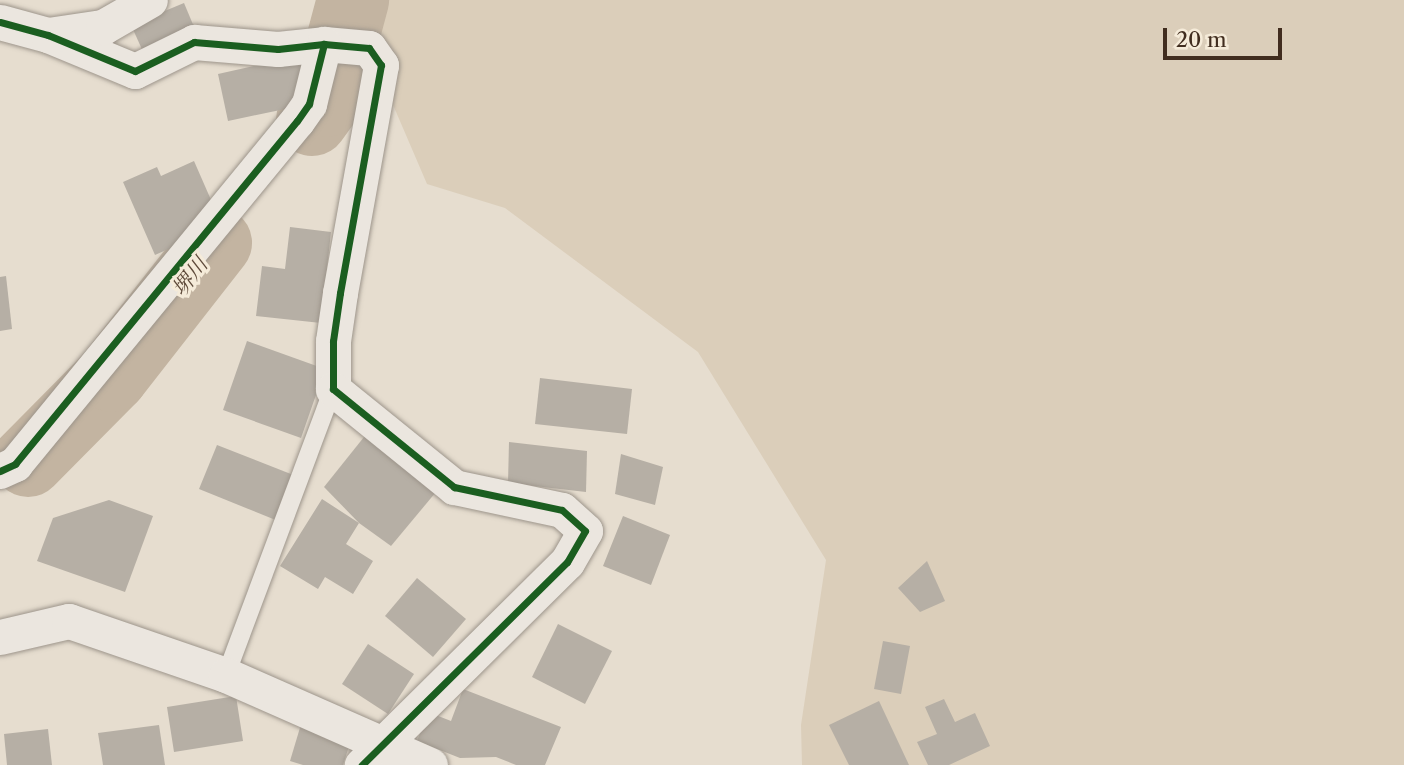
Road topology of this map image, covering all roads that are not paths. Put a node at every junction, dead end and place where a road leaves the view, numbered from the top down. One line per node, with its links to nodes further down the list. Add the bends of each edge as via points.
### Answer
1 (150, 0): 3 (street, via 103,27)
2 (0, 22): 3 (street)
3 (48, 35): 4 (street, via 135,71 194,42 278,49)
4 (324, 44): 5 (street, via 369,48 381,65 340,293); 6 (street, via 309,104 297,121 15,464)
5 (333, 389): 8 (lane); 9 (street, via 454,487 562,510 585,531 567,562)
6 (0, 471)
7 (0, 637): 8 (street, via 69,621)
8 (226, 675): 9 (street)
9 (372, 754): 10 (street)
10 (430, 765)

